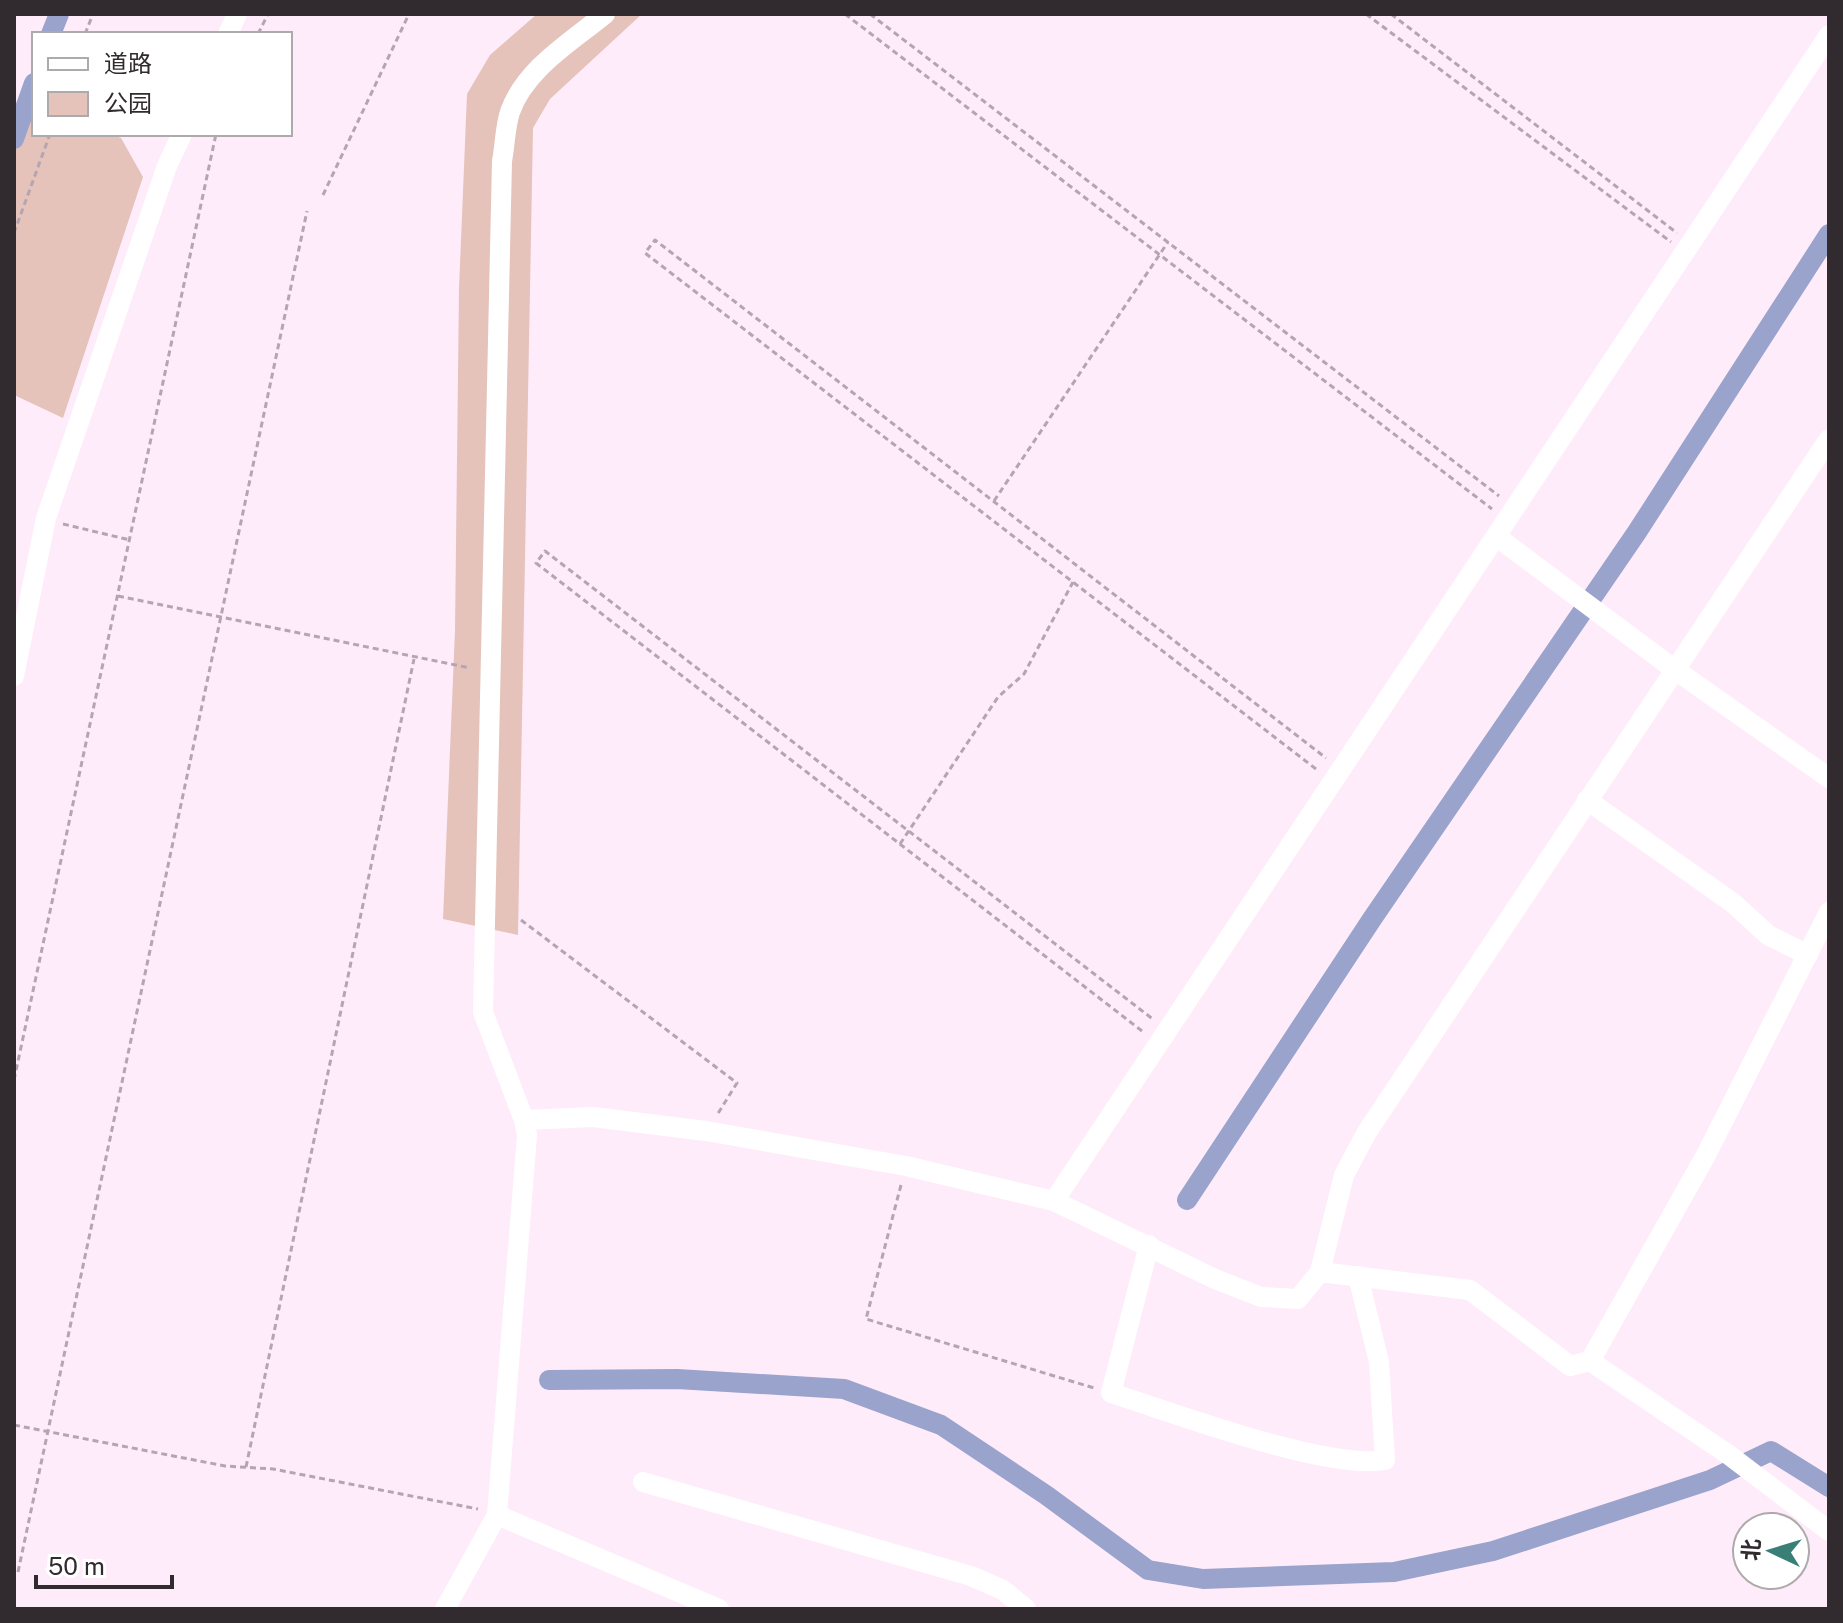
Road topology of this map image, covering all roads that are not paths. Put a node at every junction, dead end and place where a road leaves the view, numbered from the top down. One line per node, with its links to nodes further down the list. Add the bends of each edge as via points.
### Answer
1 (605, 14): 12 (street, via 521,88 510,113 502,161 483,1012)
2 (1829, 35): 5 (street)
3 (181, 136): 7 (street, via 46,518)
4 (1829, 439): 6 (street)
5 (1508, 522): 6 (street, via 1558,581); 13 (street)
6 (1674, 669): 8 (street); 9 (street)
7 (14, 676)
8 (1829, 778)
9 (1587, 800): 11 (street, via 1733,903 1768,935); 15 (street, via 1367,1132 1344,1175)
10 (1829, 912): 11 (street)
11 (1808, 955): 17 (street, via 1706,1155)
12 (524, 1120): 13 (street, via 593,1117 706,1131 906,1166); 19 (street, via 527,1135)
13 (1054, 1201): 14 (street)
14 (1149, 1245): 15 (street, via 1261,1297 1298,1299); 16 (street, via 1111,1393 1290,1447 1367,1463 1385,1460 1379,1362)
15 (1320, 1272): 16 (street)
16 (1358, 1276): 17 (street, via 1470,1290 1570,1366)
17 (1590, 1361): 20 (street)
18 (643, 1482): 23 (street, via 971,1576 1003,1590)
19 (497, 1515): 21 (street); 22 (street)
20 (1829, 1531)
21 (445, 1609)
22 (719, 1609)
23 (1026, 1609)

